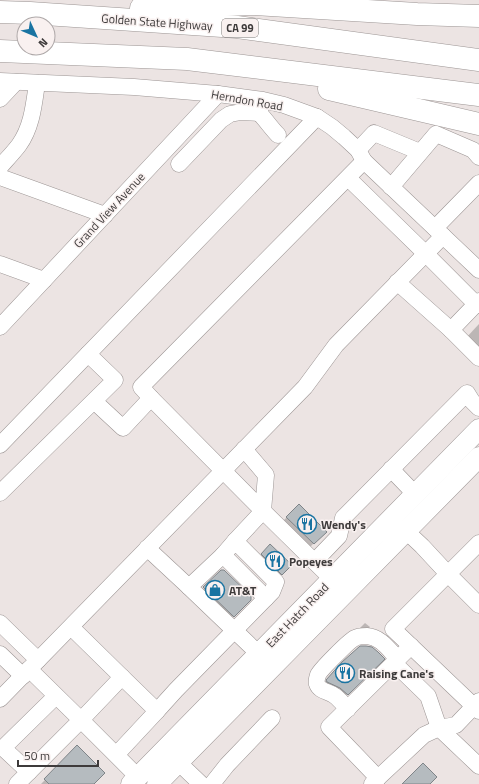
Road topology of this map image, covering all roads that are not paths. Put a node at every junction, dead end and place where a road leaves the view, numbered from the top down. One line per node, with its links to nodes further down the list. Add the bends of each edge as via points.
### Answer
1 (0, 12): 2 (highway, Golden State Highway / CA 99)
2 (30, 13): 3 (highway, via 253,4); 4 (highway, Golden State Highway / CA 99, via 237,27)
3 (479, 16)
4 (370, 45): 5 (highway); 7 (highway, Golden State Highway / CA 99)
5 (479, 50)
6 (0, 51): 8 (highway, via 188,59)
7 (479, 60)
8 (257, 67): 13 (highway); 19 (highway, via 336,91)
9 (0, 81): 10 (street, Herndon Road)
10 (16, 82): 11 (street, Herndon Road); 14 (street)
11 (37, 83): 12 (street, Herndon Road); 25 (street, via 32,119 26,133)
12 (218, 94): 15 (street, Grand View Avenue); 16 (street, Herndon Road)
13 (479, 95)
14 (0, 99)
15 (207, 106): 18 (street); 30 (street, Grand View Avenue)
16 (261, 106): 17 (street, Herndon Road, via 284,105); 18 (street, via 230,114); 20 (street, via 269,126)
17 (317, 117): 22 (street, Herndon Road, via 332,127); 40 (street)
18 (221, 120): 24 (street)
19 (479, 124)
20 (278, 135)
21 (420, 152): 22 (street, via 374,133); 23 (street, via 436,134 473,150); 29 (street)
22 (361, 156): 27 (street); 29 (street, Herndon Road)
23 (479, 157)
24 (179, 164)
25 (0, 167)
26 (0, 177): 30 (street)
27 (348, 178): 32 (street); 42 (street, via 141,388)
28 (479, 183): 31 (street)
29 (391, 186): 31 (street, Herndon Road)
30 (105, 215): 35 (street, Grand View Avenue)
31 (439, 232): 32 (street); 34 (street, Herndon Road)
32 (425, 253): 36 (street); 37 (street)
33 (0, 264): 35 (street)
34 (479, 269)
35 (44, 280): 38 (street, Grand View Avenue)
36 (398, 282): 39 (street); 47 (street, via 336,345 305,387)
37 (478, 303): 39 (street)
38 (0, 326)
39 (451, 330): 41 (street)
40 (88, 354): 43 (street, via 116,380); 46 (street)
41 (479, 358)
42 (151, 398): 43 (street, via 123,428); 50 (street)
43 (95, 402): 51 (street)
44 (479, 408): 49 (street, via 467,393)
45 (479, 429): 52 (main road, East Hatch Road)
46 (0, 444)
47 (244, 449): 50 (street); 53 (street, via 266,475)
48 (479, 457): 54 (main road, East Hatch Road)
49 (391, 470): 52 (street); 59 (street, via 343,518 339,536)
50 (223, 471): 53 (street); 57 (street)
51 (0, 493)
52 (415, 494): 61 (main road, East Hatch Road)
53 (263, 511): 55 (street); 59 (street)
54 (406, 531): 60 (street); 84 (main road, East Hatch Road)
55 (235, 541): 58 (street); 63 (street, via 276,582)
56 (479, 543): 60 (street)
57 (147, 548): 62 (street); 66 (street)
58 (223, 555): 62 (street); 63 (street)
59 (314, 561): 61 (street)
60 (448, 574): 64 (street); 68 (street, via 393,629)
61 (332, 579): 70 (main road, East Hatch Road)
62 (189, 587): 67 (street)
63 (266, 598): 67 (street)
64 (479, 605)
65 (0, 623): 72 (street)
66 (71, 627): 72 (street); 73 (street)
67 (234, 631): 70 (street); 78 (street)
68 (411, 646): 71 (street); 76 (street)
69 (0, 654): 72 (street)
70 (259, 654): 87 (main road, East Hatch Road)
71 (396, 661): 77 (street); 77 (street, via 383,643 375,637 352,639 318,674 316,680 321,690 334,695); 81 (street, via 428,696)
72 (30, 668): 74 (street); 75 (street)
73 (122, 677): 78 (street); 80 (street)
74 (56, 696): 80 (street); 82 (street)
75 (0, 699)
76 (477, 706): 81 (street, via 456,725)
77 (348, 709): 88 (street, via 329,727)
78 (156, 711): 83 (street)
79 (272, 718): 92 (street)
80 (81, 720): 83 (street); 86 (street)
81 (439, 728): 85 (street); 88 (street, via 424,735)
82 (1, 748): 86 (street)
83 (116, 755): 87 (street)
84 (178, 762): 90 (main road, East Hatch Road); 91 (street)
85 (479, 766)
86 (29, 772): 89 (street)
87 (135, 781)
88 (375, 781)
89 (17, 784)
90 (157, 784)
91 (201, 784)
92 (212, 784)

